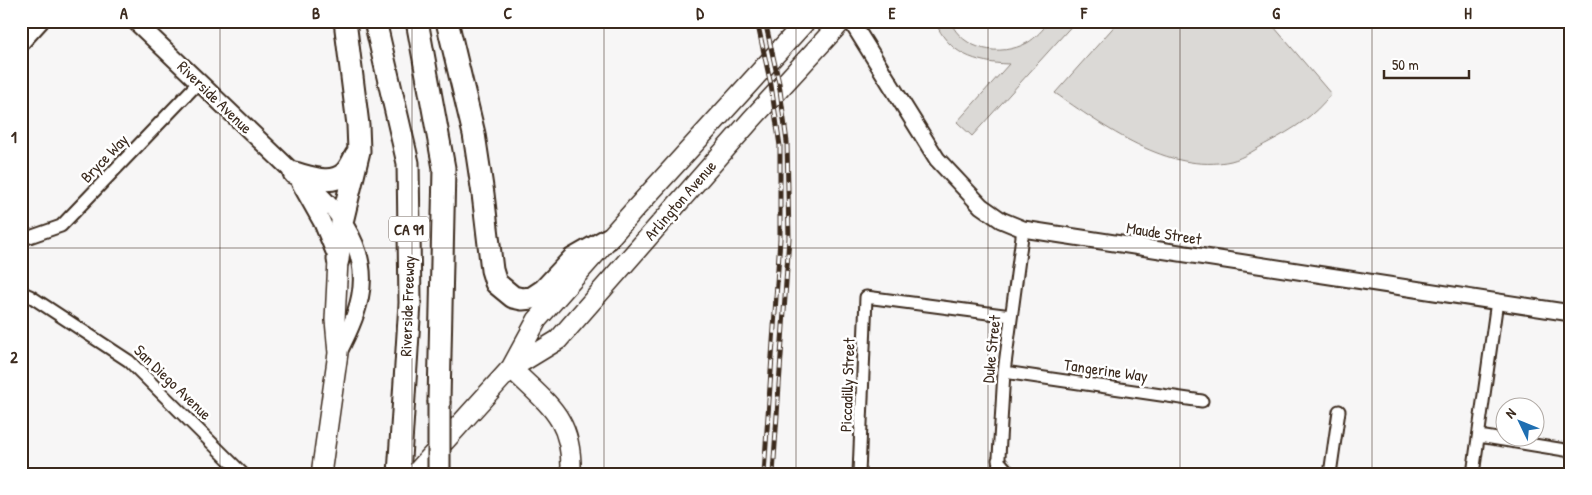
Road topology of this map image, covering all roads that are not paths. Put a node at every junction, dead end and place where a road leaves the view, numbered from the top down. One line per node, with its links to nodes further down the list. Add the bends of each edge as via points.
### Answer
1 (41, 21): 10 (street)
2 (135, 21): 11 (main road, Riverside Avenue)
3 (345, 21): 12 (highway)
4 (375, 21): 35 (highway, Riverside Freeway / CA 91, via 408,163 410,303)
5 (417, 21): 37 (highway, Riverside Freeway / CA 91, bridge, via 444,168)
6 (447, 21): 16 (highway, via 474,134 496,283 513,297 532,298 573,259)
7 (806, 21): 16 (main road, Arlington Avenue)
8 (842, 21): 24 (main road, Arlington Avenue, via 558,340)
9 (851, 21): 15 (street, Maude Street, via 937,160 981,206 1001,220)
10 (21, 43)
11 (199, 82): 13 (main road, Riverside Avenue); 17 (street, Bryce Way, via 61,226)
12 (359, 151): 13 (highway, via 346,172 333,179); 14 (highway)
13 (294, 173): 14 (main road, Riverside Avenue, via 314,187); 18 (main road, Riverside Avenue, via 314,205)
14 (342, 222): 18 (highway); 23 (main road, Riverside Avenue, via 350,231 362,276 353,320)
15 (1022, 228): 20 (street, Maude Street); 22 (street, Duke Street)
16 (608, 239): 24 (main road, Arlington Avenue, via 538,320)
17 (21, 240)
18 (338, 260): 23 (main road, Riverside Avenue)
19 (21, 292): 32 (street, San Diego Avenue, via 130,361)
20 (1497, 302): 21 (street, Maude Street); 28 (street)
21 (1571, 313)
22 (1011, 316): 25 (street, Duke Street); 39 (street, Piccadilly Street, via 866,297)
23 (338, 353): 30 (main road, Riverside Avenue)
24 (511, 368): 36 (main road, Arlington Avenue); 38 (main road, via 562,422 570,444)
25 (1004, 372): 26 (street, Tangerine Way); 31 (street, Duke Street)
26 (1202, 401)
27 (1340, 411): 42 (street)
28 (1479, 436): 29 (street); 43 (street)
29 (1571, 451)
30 (324, 453): 33 (main road, Riverside Avenue); 34 (main road)
31 (998, 460): 40 (street, Duke Street); 41 (street)
32 (243, 474)
33 (323, 474)
34 (334, 474)
35 (399, 474)
36 (415, 474)
37 (439, 474)
38 (570, 474)
39 (859, 474)
40 (998, 474)
41 (1010, 474)
42 (1330, 474)
43 (1473, 474)

